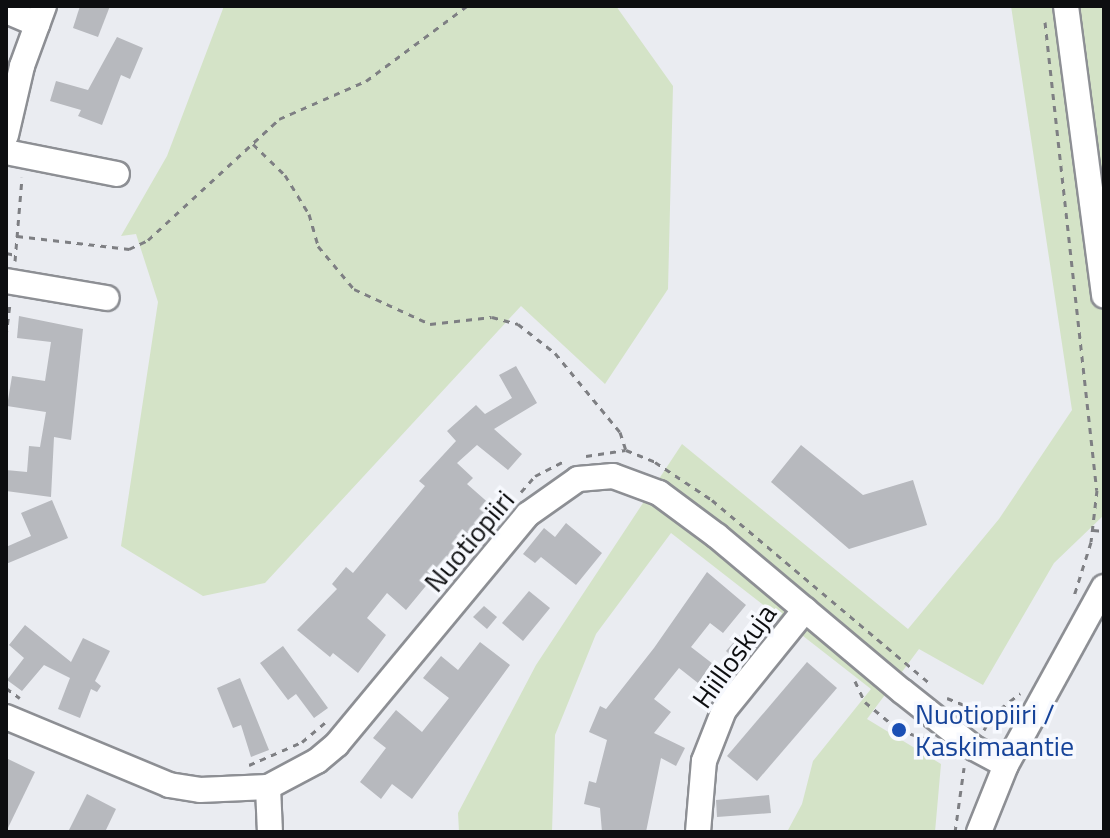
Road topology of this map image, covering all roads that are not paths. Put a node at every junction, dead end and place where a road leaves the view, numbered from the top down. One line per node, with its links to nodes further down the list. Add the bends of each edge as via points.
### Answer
1 (1066, 6): 8 (street)
2 (6, 11): 3 (street)
3 (41, 15): 4 (street)
4 (6, 135)
5 (15, 154): 6 (street)
6 (117, 174)
7 (6, 281): 9 (street)
8 (1104, 296)
9 (107, 298)
10 (1104, 587): 13 (street)
11 (805, 610): 13 (street, Nuotiopiiri, via 974,748); 14 (street, Nuotiopiiri, via 659,493 613,476 578,479 527,515 337,744); 16 (street, Hiilloskuja, via 724,710 704,761)
12 (14, 708): 14 (street, Nuotiopiiri, via 169,785 200,790)
13 (1006, 765): 17 (street)
14 (268, 787): 15 (street)
15 (270, 832)
16 (698, 832)
17 (979, 832)

